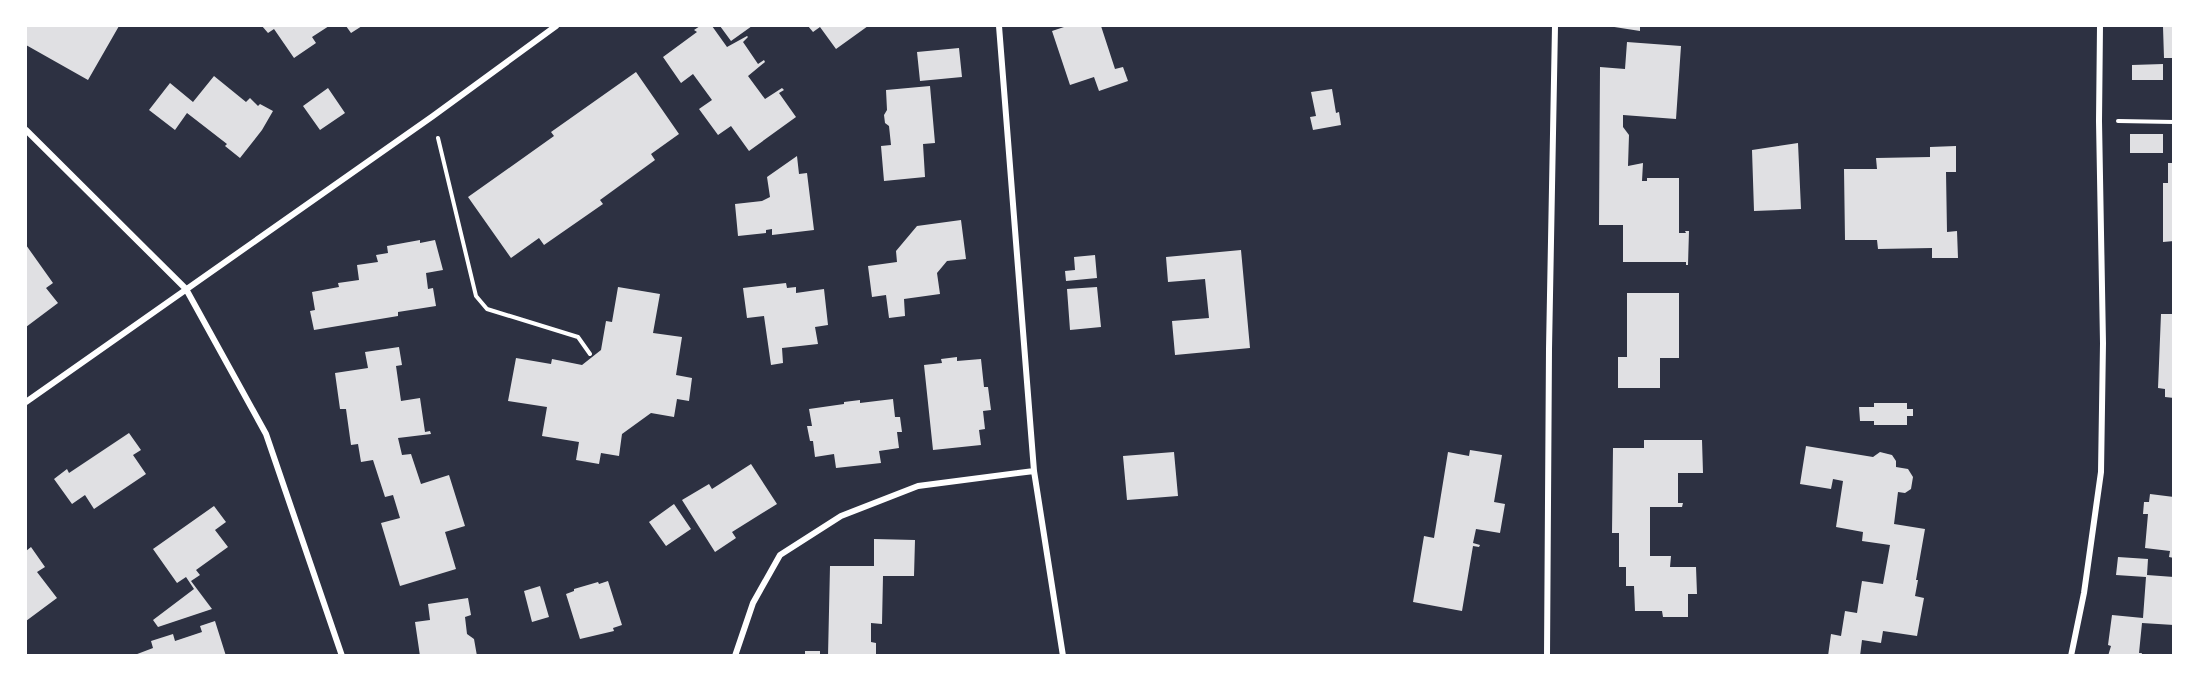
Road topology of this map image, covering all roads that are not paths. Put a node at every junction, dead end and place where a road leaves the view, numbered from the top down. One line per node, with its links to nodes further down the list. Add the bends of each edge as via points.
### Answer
1 (556, 26): 6 (street)
2 (999, 26): 8 (street)
3 (1555, 26): 12 (street)
4 (2100, 26): 13 (street, via 2101,472)
5 (26, 130): 6 (street)
6 (186, 289): 7 (street); 9 (street, via 266,434)
7 (26, 402)
8 (1034, 471): 10 (street, via 918,486 841,516 780,555 753,603); 11 (street)
9 (342, 656)
10 (735, 656)
11 (1063, 656)
12 (1547, 656)
13 (2071, 656)

